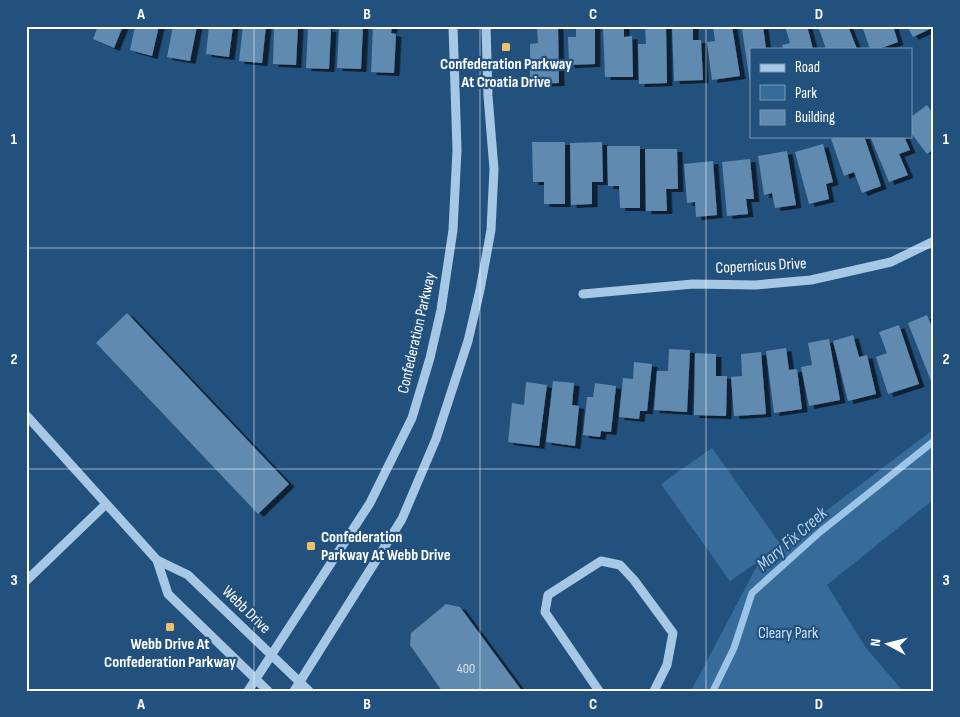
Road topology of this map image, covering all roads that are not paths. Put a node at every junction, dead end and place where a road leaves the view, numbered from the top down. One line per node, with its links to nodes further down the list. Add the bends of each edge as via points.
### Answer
1 (453, 26): 9 (street, Confederation Parkway, via 457,150 453,230 441,310 428,367 412,418 370,503)
2 (486, 26): 11 (street, via 494,169 491,230 468,341 436,439 402,519)
3 (934, 240): 4 (street, Copernicus Drive, via 891,262 811,280 755,285 693,284)
4 (583, 294)
5 (26, 415): 6 (street, Webb Drive)
6 (106, 504): 7 (street, Webb Drive); 8 (street)
7 (157, 560): 9 (street, Webb Drive, via 188,575); 10 (street, Webb Drive, via 168,594)
8 (26, 581)
9 (271, 655): 10 (street, Confederation Parkway); 11 (street, Webb Drive)
10 (256, 679): 12 (street, Confederation Parkway); 13 (street, Webb Drive)
11 (300, 681): 14 (street); 15 (street, Webb Drive)
12 (248, 691)
13 (268, 691)
14 (294, 691)
15 (309, 691)
16 (599, 691): 17 (street, via 545,612 548,594 601,560 620,565 673,633 667,665)
17 (654, 691)

